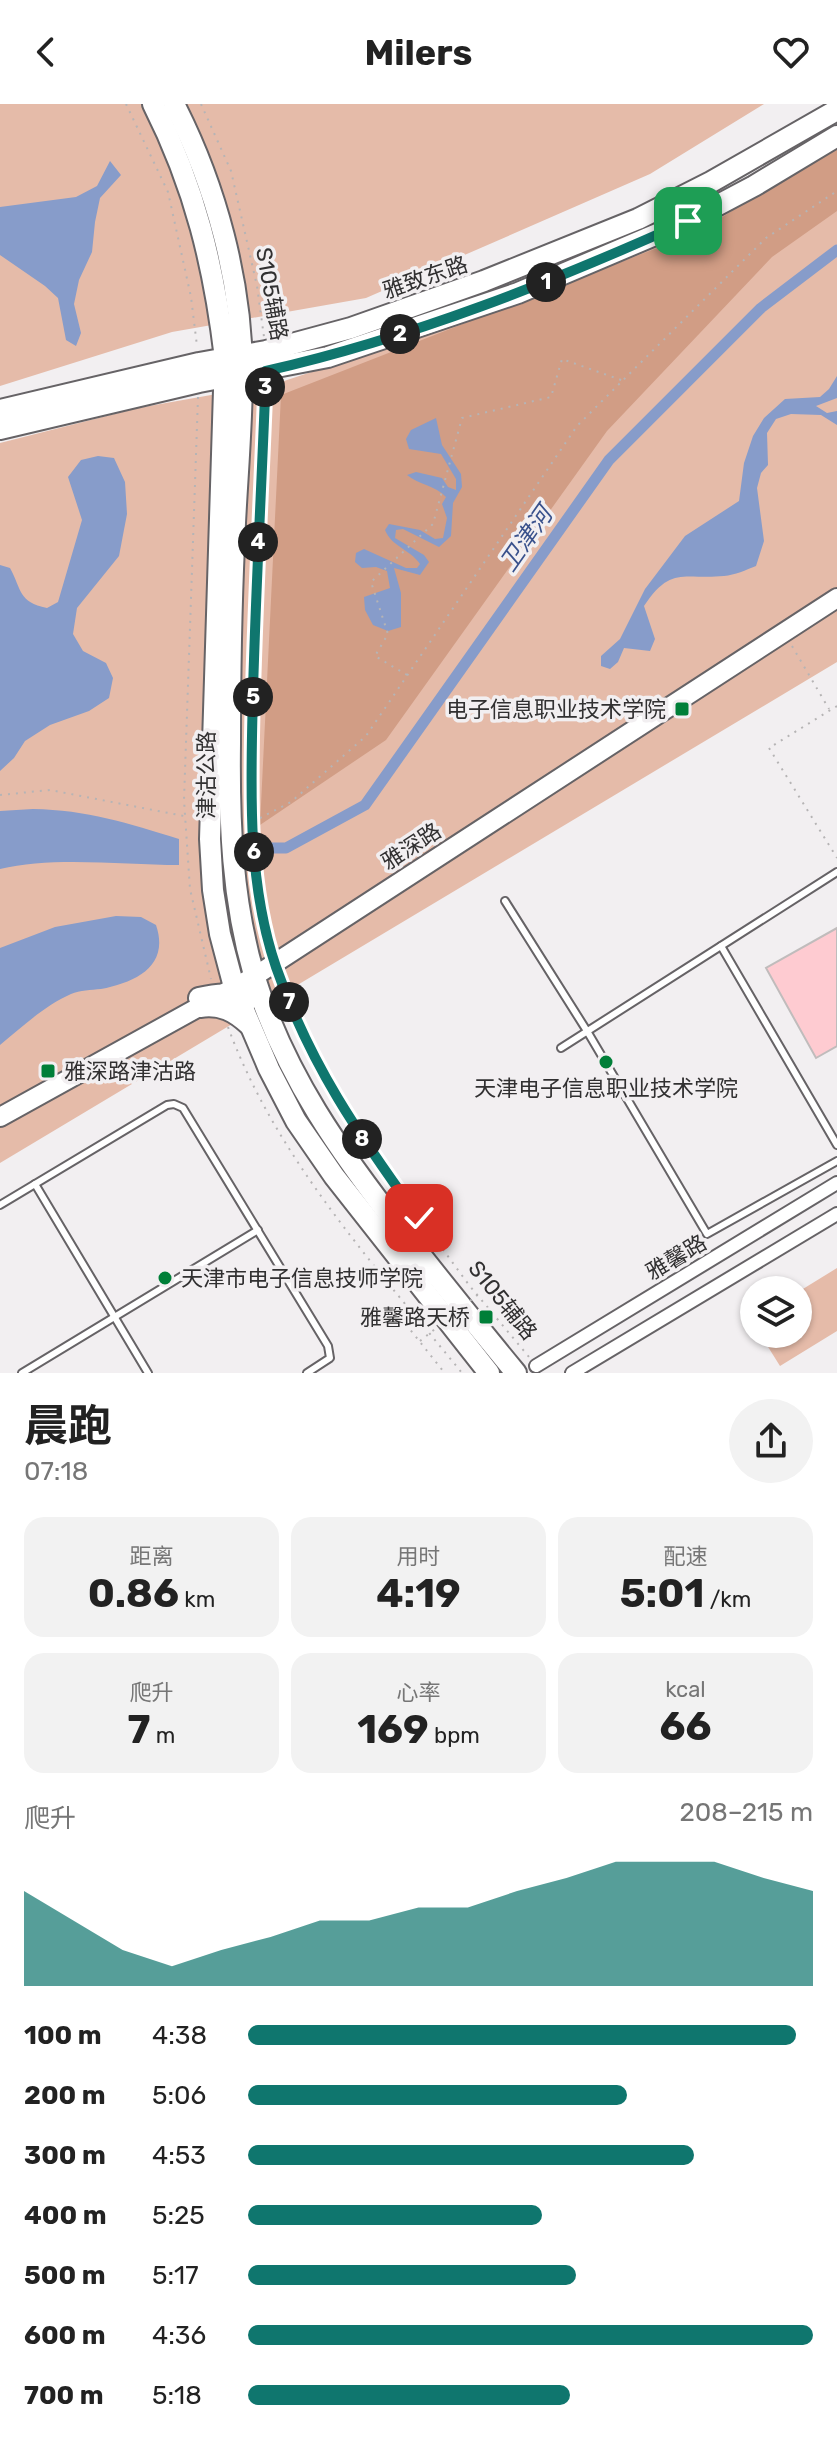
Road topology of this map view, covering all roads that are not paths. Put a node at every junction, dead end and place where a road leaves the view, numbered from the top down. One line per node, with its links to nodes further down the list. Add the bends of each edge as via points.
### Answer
1 (153, 104): 6 (main road, 津沽公路, via 189,184 205,236)
2 (174, 104): 6 (main road, 津沽公路, via 228,256)
3 (837, 110): 5 (main road, 雅致东路, via 638,219)
4 (837, 136): 5 (main road, 雅致东路, via 701,214 575,271 328,357)
5 (266, 361): 6 (main road, 雅致东路)
6 (233, 367): 7 (main road, 雅致东路); 8 (main road, 雅致东路); 15 (main road, 津沽公路, via 230,812 234,879); 16 (main road, 津沽公路, via 215,616 210,839)
7 (0, 410)
8 (0, 429)
9 (837, 589): 14 (street, 雅深路)
10 (837, 598): 14 (street, 雅深路)
11 (837, 872): 13 (lane)
12 (505, 901): 19 (lane)
13 (721, 946): 19 (lane); 23 (lane)
14 (274, 960): 15 (street, 雅深路)
15 (254, 972): 16 (street, 雅深路); 18 (main road, 津沽公路)
16 (231, 989): 17 (main road); 18 (main road, 津沽公路)
17 (196, 1004): 18 (street); 21 (street); 22 (street)
18 (259, 1022): 35 (main road, 津沽公路, via 296,1121); 36 (main road, 津沽公路, via 350,1165)
19 (587, 1031): 20 (lane); 24 (lane, via 707,1234)
20 (561, 1048)
21 (0, 1107)
22 (0, 1117)
23 (837, 1145)
24 (837, 1161)
25 (837, 1183): 31 (street, 雅馨路)
26 (35, 1184): 27 (lane); 29 (lane, via 174,1104 183,1108); 30 (lane)
27 (0, 1205)
28 (837, 1214): 37 (street, 雅馨路)
29 (258, 1230): 30 (lane); 34 (lane, via 328,1346 330,1358)
30 (114, 1317): 32 (lane); 33 (lane)
31 (536, 1366)
32 (22, 1373)
33 (148, 1373)
34 (307, 1373)
35 (489, 1373)
36 (516, 1373)
37 (572, 1373)

